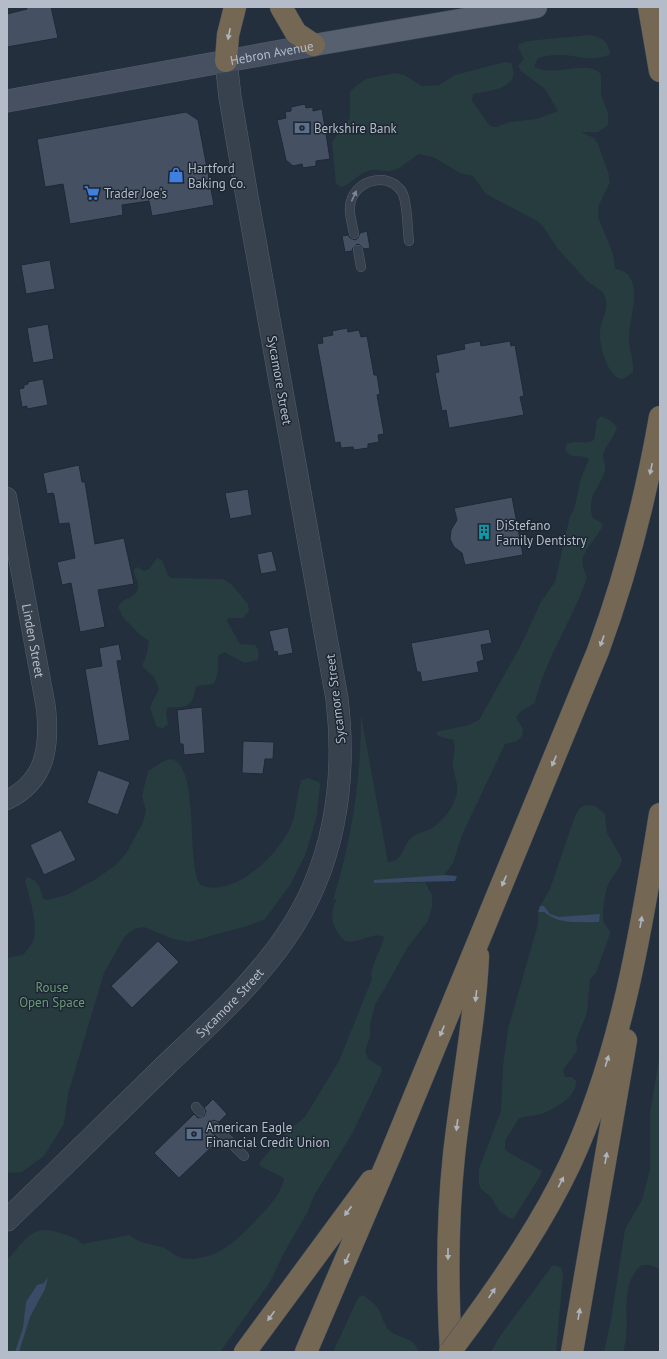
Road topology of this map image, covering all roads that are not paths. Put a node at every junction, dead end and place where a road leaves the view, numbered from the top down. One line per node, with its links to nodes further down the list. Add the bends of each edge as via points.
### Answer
1 (235, 7): 6 (highway, one-way to 6)
2 (281, 7): 5 (highway, via 296,33)
3 (536, 7): 5 (main road, Hebron Avenue)
4 (649, 7): 7 (highway)
5 (314, 45): 6 (main road, Hebron Avenue)
6 (226, 61): 8 (main road, Hebron Avenue); 22 (street, Sycamore Street, via 246,191 337,699 341,744 334,823 327,852 313,889 291,929 268,961 227,1006)
7 (660, 71)
8 (7, 101)
9 (354, 234): 10 (lane, one-way to 10, via 350,212 352,198 363,183 381,180 397,187 404,197)
10 (409, 241)
11 (358, 250): 12 (lane)
12 (361, 267)
13 (660, 417): 17 (highway, one-way to 17, via 643,507 616,604 580,699)
14 (7, 497): 15 (street, Linden Street, via 47,719 45,753 39,771 21,792)
15 (7, 800)
16 (660, 814): 18 (highway, one-way to 16)
17 (478, 943): 21 (highway, one-way to 21); 25 (highway, one-way to 25, via 472,1029 459,1112 450,1200)
18 (637, 947): 25 (highway, one-way to 18, bridge, via 534,1230 570,1163 598,1093 620,1019); 26 (highway, one-way to 18, via 631,1012)
19 (214, 1126): 20 (lane)
20 (244, 1156)
21 (389, 1158): 23 (highway, one-way to 23, via 336,1226); 24 (highway, one-way to 24)
22 (7, 1220)
23 (246, 1352)
24 (306, 1352)
25 (450, 1352)
26 (572, 1352)

